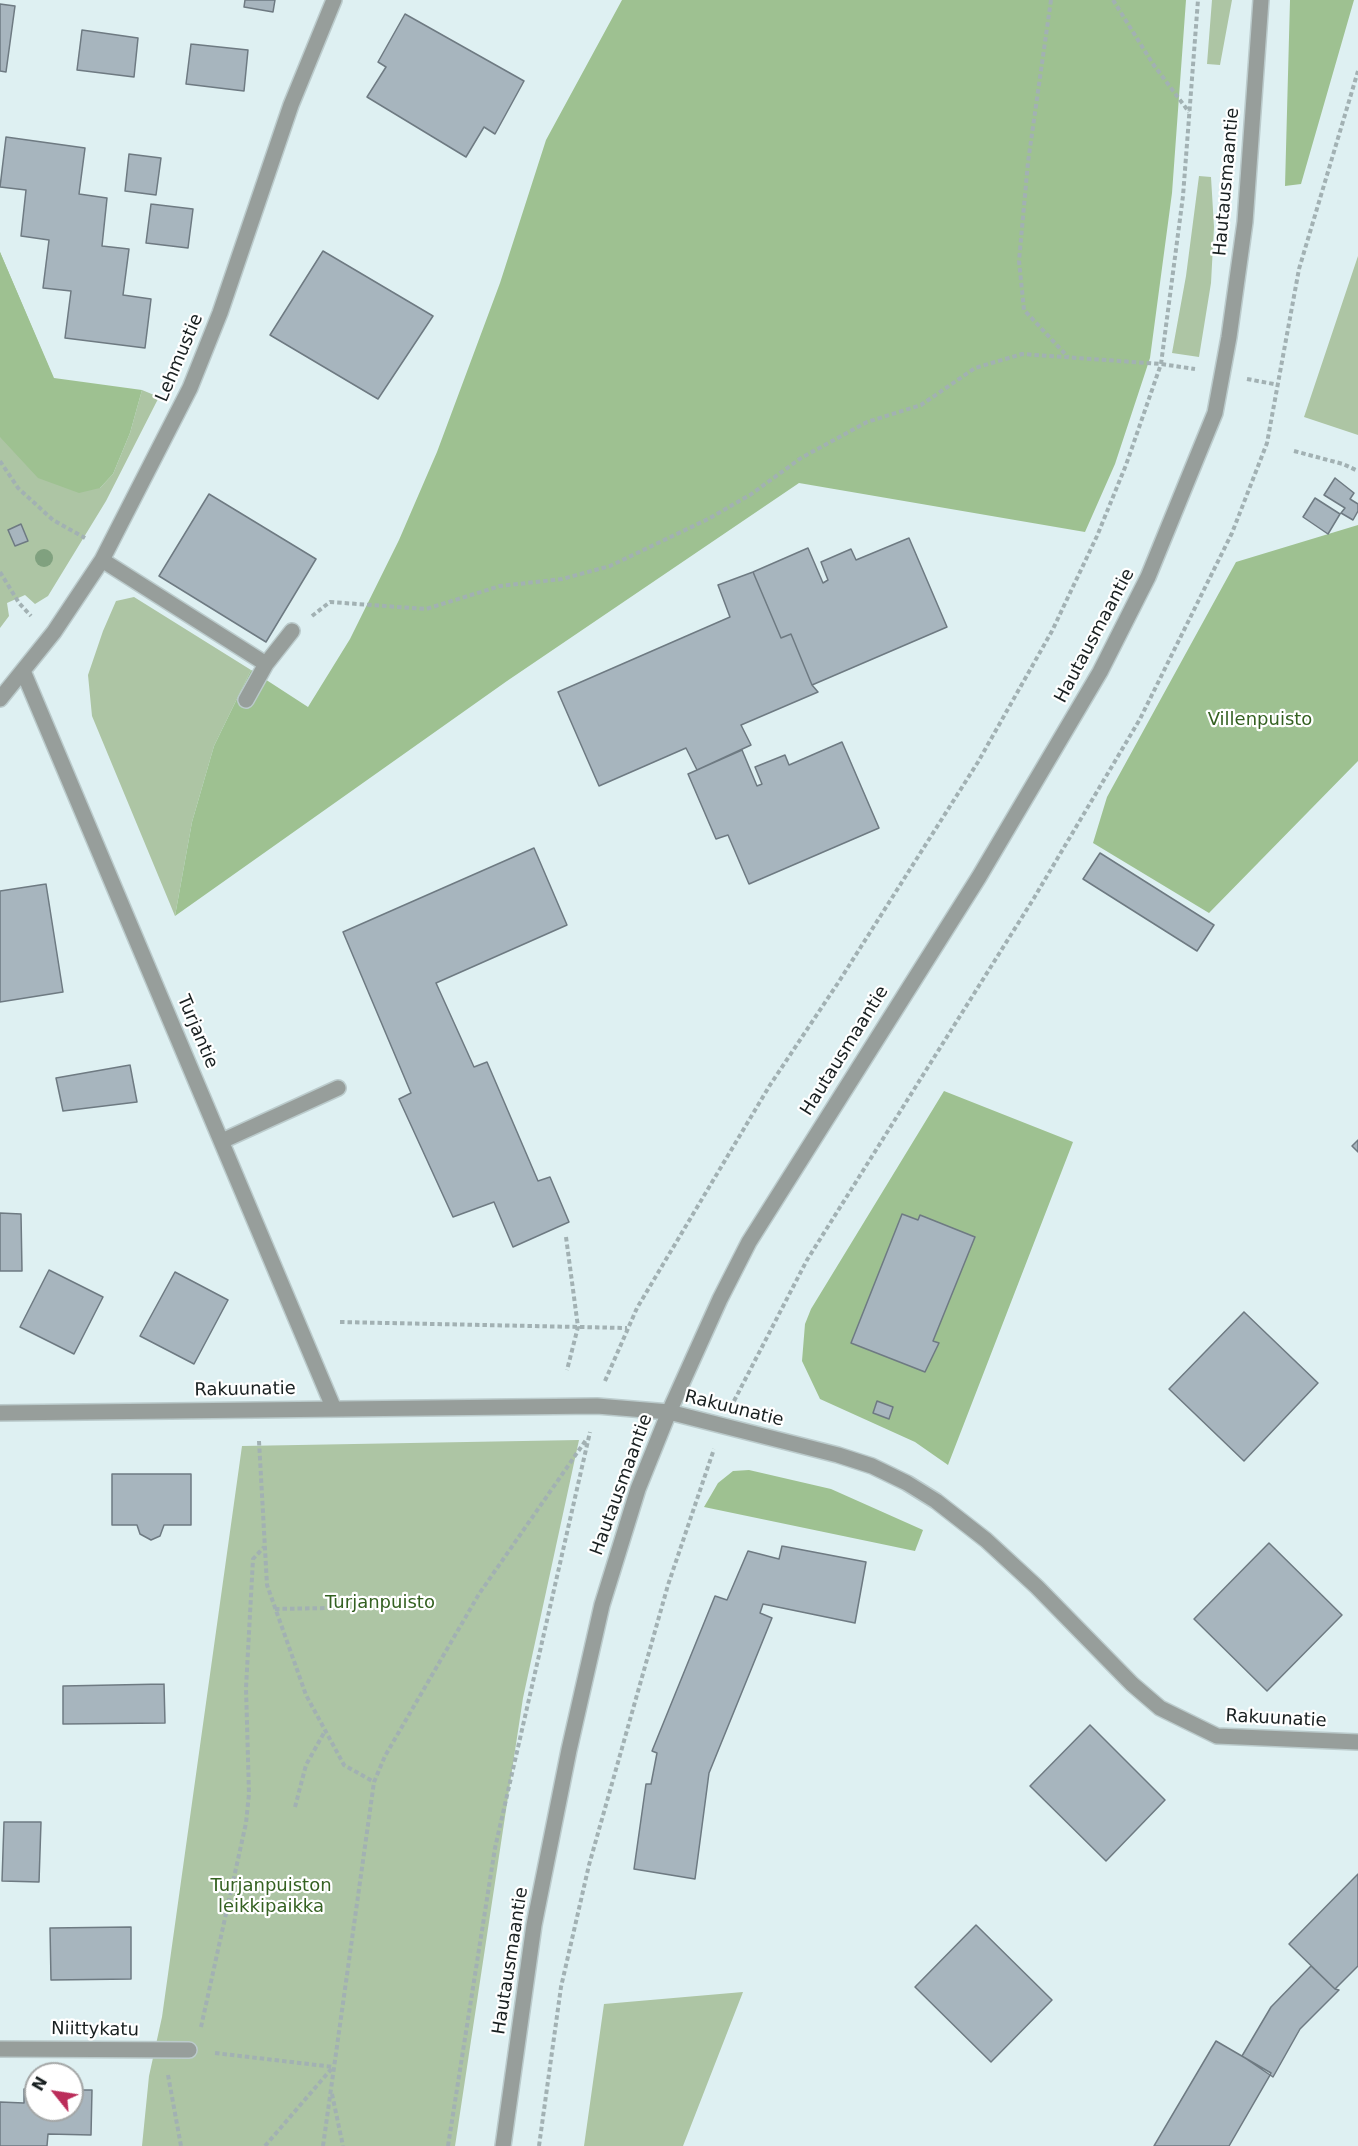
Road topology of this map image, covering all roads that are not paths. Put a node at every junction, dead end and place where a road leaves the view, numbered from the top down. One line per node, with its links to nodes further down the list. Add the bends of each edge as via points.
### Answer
1 (334, 0): 3 (street, Lehmustie, via 190,388)
2 (1261, 0): 12 (street, Hautausmaantie, via 1245,222 1215,413 1153,567 1042,774 749,1242)
3 (102, 560): 5 (street); 6 (street, Lehmustie)
4 (292, 631): 5 (street)
5 (266, 664): 8 (street)
6 (23, 671): 7 (street, Lehmustie); 10 (street, Turjantie)
7 (0, 699)
8 (246, 700)
9 (338, 1088): 10 (street)
10 (222, 1141): 11 (street, Turjantie)
11 (334, 1409): 12 (street, Rakuunatie, via 597,1406); 13 (street, Rakuunatie)
12 (669, 1412): 14 (street, Rakuunatie, via 838,1455 907,1483 986,1540 1160,1708 1217,1737); 17 (street, Hautausmaantie, via 638,1489 602,1605 568,1750 534,1925)
13 (0, 1413)
14 (1358, 1742)
15 (0, 2049): 16 (street, Niittykatu)
16 (189, 2050)
17 (503, 2146)

